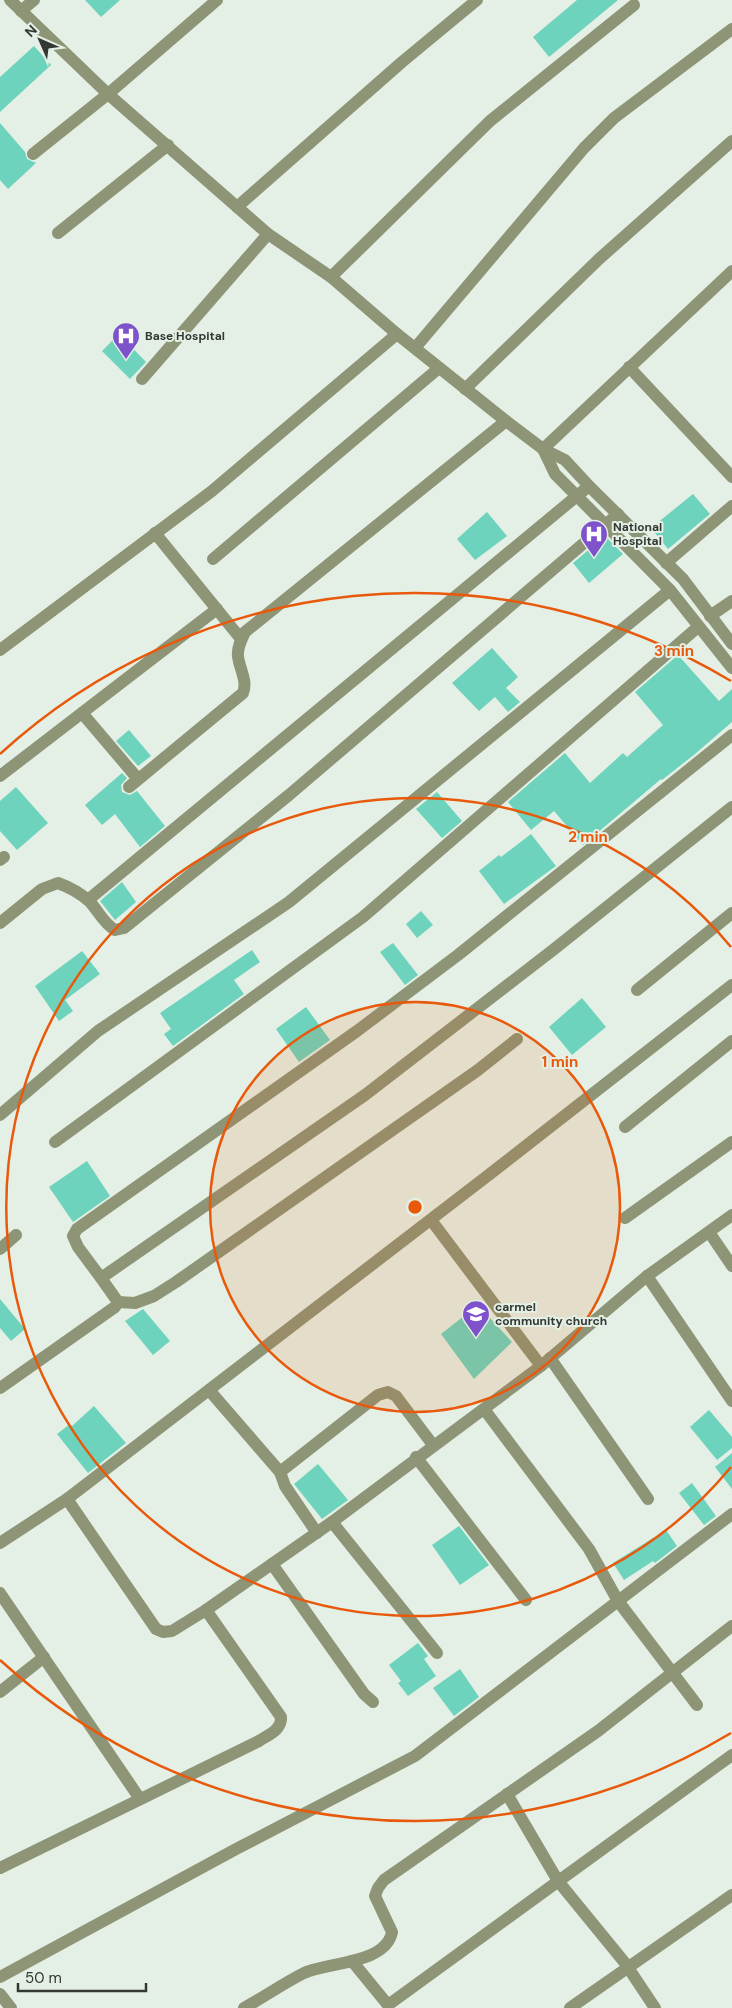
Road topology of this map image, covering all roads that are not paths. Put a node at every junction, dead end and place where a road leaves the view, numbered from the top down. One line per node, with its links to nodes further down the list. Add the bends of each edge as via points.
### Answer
1 (10, 0): 6 (street)
2 (34, 0): 6 (street)
3 (217, 0): 8 (street)
4 (477, 0): 12 (street)
5 (634, 5): 16 (street, via 490,121)
6 (21, 11): 8 (street)
7 (732, 29): 18 (street, via 621,112 596,135)
8 (108, 94): 10 (street); 11 (street)
9 (732, 141): 22 (street, via 599,258)
10 (168, 145): 12 (street); 13 (street)
11 (33, 154)
12 (237, 207): 14 (street)
13 (58, 234)
14 (268, 234): 16 (street); 21 (street)
15 (732, 271): 19 (street)
16 (331, 278): 17 (street)
17 (397, 334): 18 (street); 31 (street, via 212,491)
18 (415, 348): 20 (street)
19 (629, 367): 24 (street); 25 (street)
20 (440, 368): 22 (street); 32 (street)
21 (142, 379)
22 (465, 389): 23 (street)
23 (506, 421): 24 (street); 39 (street, via 245,632)
24 (543, 449): 26 (street, via 565,460); 27 (street, via 555,474)
25 (732, 477)
26 (589, 486): 27 (street); 29 (street)
27 (576, 497): 30 (street); 47 (street)
28 (732, 506): 33 (street)
29 (618, 514): 30 (street); 33 (street)
30 (606, 525): 34 (street); 47 (street, via 289,795 124,928 115,930 108,925)
31 (155, 534): 36 (street); 41 (street)
32 (213, 559)
33 (666, 563): 37 (street, via 683,579)
34 (670, 590): 38 (street); 54 (street, via 289,902 98,1031)
35 (732, 601): 37 (street)
36 (217, 609): 39 (street); 43 (street)
37 (710, 616): 40 (street)
38 (698, 627): 42 (street); 56 (street, via 363,917)
39 (242, 639): 43 (street, via 238,656 246,687 243,693 133,783)
40 (732, 644)
41 (0, 650)
42 (732, 668)
43 (82, 713): 45 (street)
44 (732, 735): 66 (street, via 450,961 357,1031 76,1228 73,1236 78,1248)
45 (0, 776)
46 (732, 807): 66 (street, via 365,1095)
47 (88, 900): 49 (street, via 58,883 42,888)
48 (732, 914): 51 (street)
49 (0, 924)
50 (732, 985): 60 (street)
51 (637, 990)
52 (516, 1039): 67 (street, via 471,1075 176,1282 135,1303)
53 (732, 1041): 55 (street)
54 (0, 1115)
55 (625, 1127)
56 (55, 1142)
57 (732, 1142): 59 (street)
58 (732, 1215): 61 (street)
59 (625, 1218)
60 (431, 1220): 68 (street); 70 (street)
61 (709, 1232): 64 (street); 65 (street)
62 (16, 1235): 63 (street)
63 (0, 1248)
64 (732, 1266)
65 (647, 1276): 68 (street); 71 (street)
66 (101, 1278): 67 (street)
67 (118, 1302): 69 (street)
68 (545, 1362): 72 (street); 77 (street)
69 (0, 1388)
70 (209, 1390): 75 (street); 76 (street)
71 (732, 1401)
72 (484, 1409): 73 (street); 85 (street, via 589,1549)
73 (433, 1445): 74 (street); 75 (street, via 396,1396 388,1392 378,1395)
74 (416, 1457): 79 (street); 84 (street)
75 (280, 1472): 80 (street, via 285,1486)
76 (67, 1499): 81 (street); 86 (street, via 159,1632 172,1631)
77 (648, 1499)
78 (732, 1514): 85 (street)
79 (332, 1522): 80 (street); 88 (street)
80 (317, 1533): 82 (street)
81 (0, 1543)
82 (272, 1564): 86 (street); 92 (street, via 364,1694)
83 (0, 1593): 89 (street)
84 (526, 1600)
85 (618, 1601): 90 (street); 102 (street, via 415,1756)
86 (206, 1610): 96 (street, via 281,1717 281,1724 258,1741)
87 (732, 1627): 90 (street)
88 (437, 1653)
89 (44, 1658): 91 (street); 96 (street)
90 (674, 1672): 93 (street); 95 (street, via 598,1731)
91 (0, 1692)
92 (373, 1702)
93 (697, 1705)
94 (732, 1755): 98 (street)
95 (507, 1794): 98 (street); 100 (street, via 381,1883 375,1896 391,1936 380,1950)
96 (140, 1799): 97 (street)
97 (0, 1868)
98 (558, 1881): 101 (street); 104 (street)
99 (732, 1895): 101 (street)
100 (352, 1961): 104 (street); 106 (street, via 310,1971)
101 (628, 1968): 107 (street); 108 (street)
102 (0, 1977)
103 (0, 1994): 105 (street)
104 (391, 2007)
105 (11, 2008)
106 (244, 2008)
107 (570, 2008)
108 (655, 2008)

